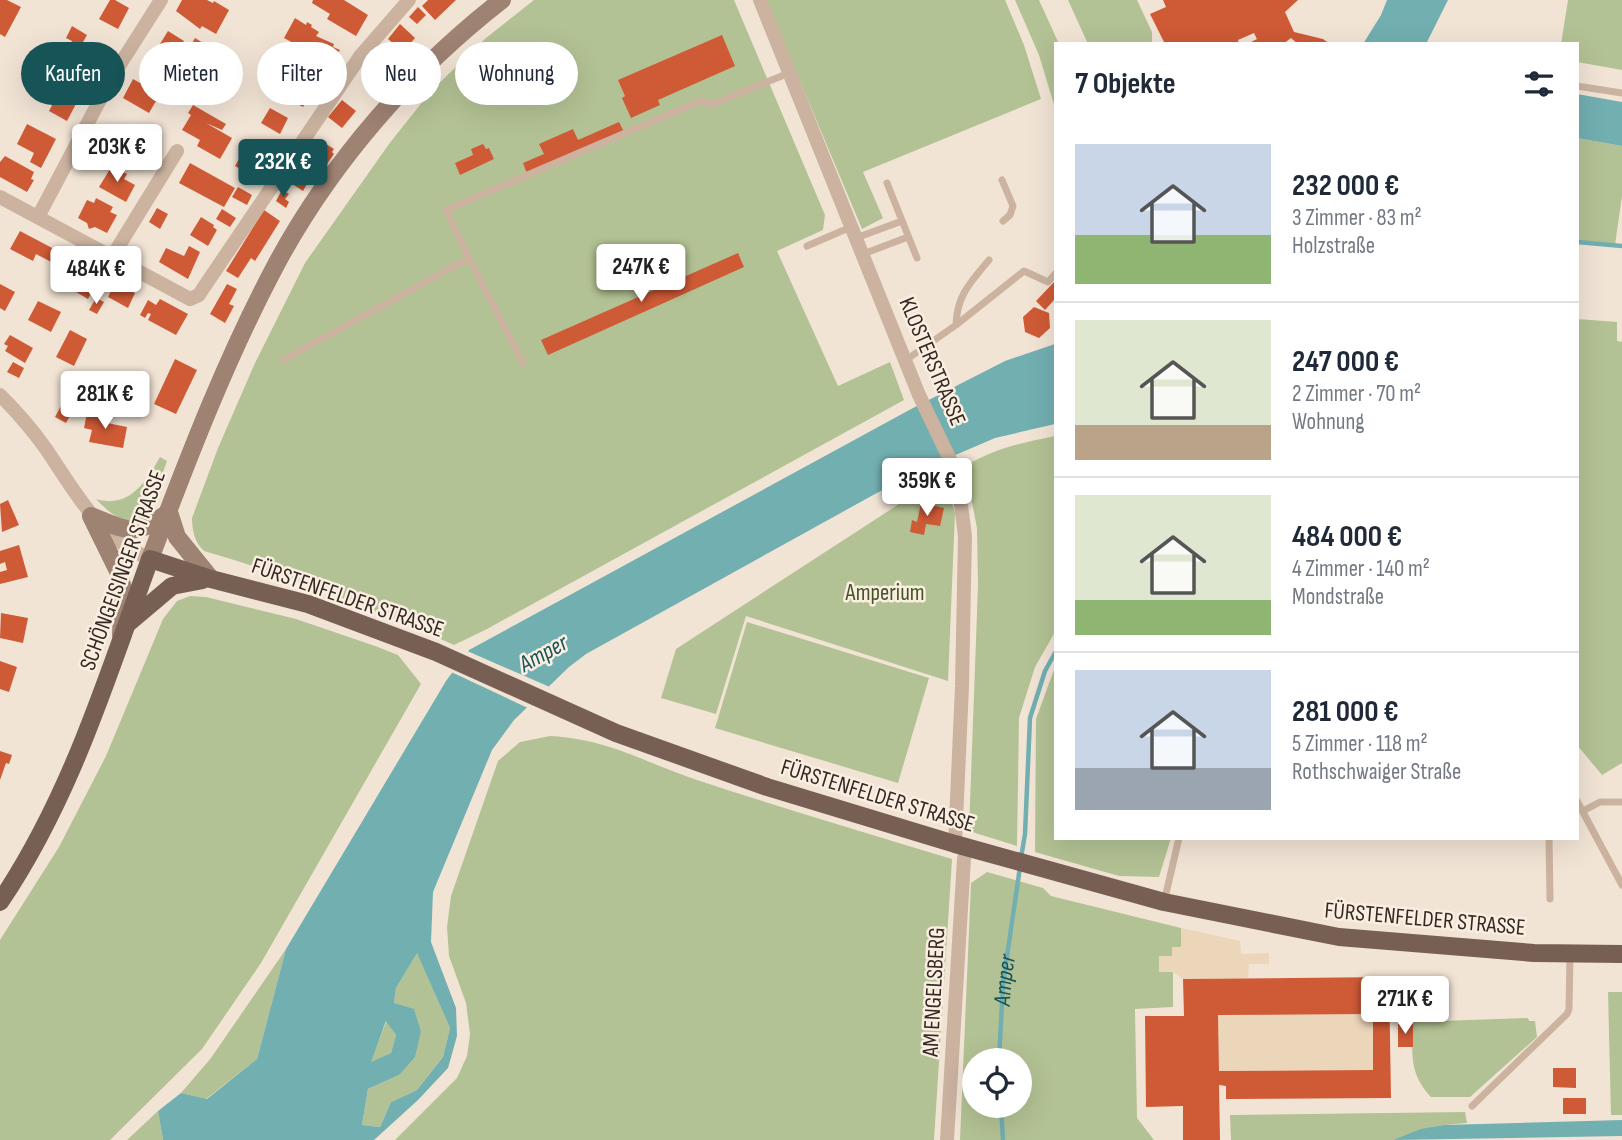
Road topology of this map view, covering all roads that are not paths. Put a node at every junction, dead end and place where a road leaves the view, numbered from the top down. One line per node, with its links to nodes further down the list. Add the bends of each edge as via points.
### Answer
1 (161, 0): 12 (street, via 112,77)
2 (409, 0): 19 (street, via 361,55 194,298)
3 (502, 0): 29 (street, SCHÖNGEISINGER STRASSE, via 450,43 386,108 306,217 279,259 229,363)
4 (760, 0): 5 (street, KLOSTERSTRASSE)
5 (789, 73): 15 (street, KLOSTERSTRASSE); 20 (lane, via 713,104 700,101 446,210)
6 (1579, 86): 7 (lane)
7 (1622, 93)
8 (177, 151): 19 (street)
9 (1002, 180): 14 (lane, via 1013,206)
10 (887, 183): 13 (lane)
11 (0, 197): 12 (street)
12 (38, 217): 19 (street)
13 (902, 221): 15 (lane); 16 (lane)
14 (1003, 222)
15 (854, 232): 17 (lane); 18 (street, KLOSTERSTRASSE)
16 (908, 237): 18 (lane); 21 (lane)
17 (807, 246)
18 (863, 254): 26 (street, KLOSTERSTRASSE)
19 (112, 257)
20 (469, 258): 25 (lane); 27 (lane)
21 (917, 258)
22 (989, 260): 24 (lane, via 962,295)
23 (1054, 275): 24 (lane, via 1048,282 1024,271)
24 (956, 326): 26 (lane)
25 (283, 360)
26 (906, 360): 40 (street, KLOSTERSTRASSE, via 957,474 965,537)
27 (523, 363)
28 (0, 395): 30 (street, via 25,420)
29 (169, 512): 30 (street, via 146,528 133,530); 31 (street, SCHÖNGEISINGER STRASSE); 32 (street, via 177,537)
30 (91, 516): 31 (street, via 111,537); 34 (street, via 123,589)
31 (150, 559): 32 (main road, FÜRSTENFELDER STRASSE); 33 (main road, SCHÖNGEISINGER STRASSE)
32 (211, 579): 33 (main road, via 172,586); 40 (main road, FÜRSTENFELDER STRASSE, via 308,604 450,658 616,733 754,782)
33 (127, 624): 34 (main road, SCHÖNGEISINGER STRASSE)
34 (120, 645): 43 (main road, SCHÖNGEISINGER STRASSE, via 72,769)
35 (1622, 802): 37 (lane, via 1600,802)
36 (1579, 804): 37 (lane)
37 (1583, 811): 41 (lane)
38 (1179, 840): 44 (lane)
39 (1549, 840): 42 (lane)
40 (961, 846): 44 (main road, FÜRSTENFELDER STRASSE); 48 (street, AM ENGELSBERG, via 964,859)
41 (1622, 885)
42 (1550, 899)
43 (0, 902)
44 (1164, 902): 46 (main road, FÜRSTENFELDER STRASSE, via 1339,937)
45 (1622, 954): 46 (main road, FÜRSTENFELDER STRASSE)
46 (1570, 955): 47 (lane, via 1567,1014)
47 (1472, 1106)
48 (947, 1140)

